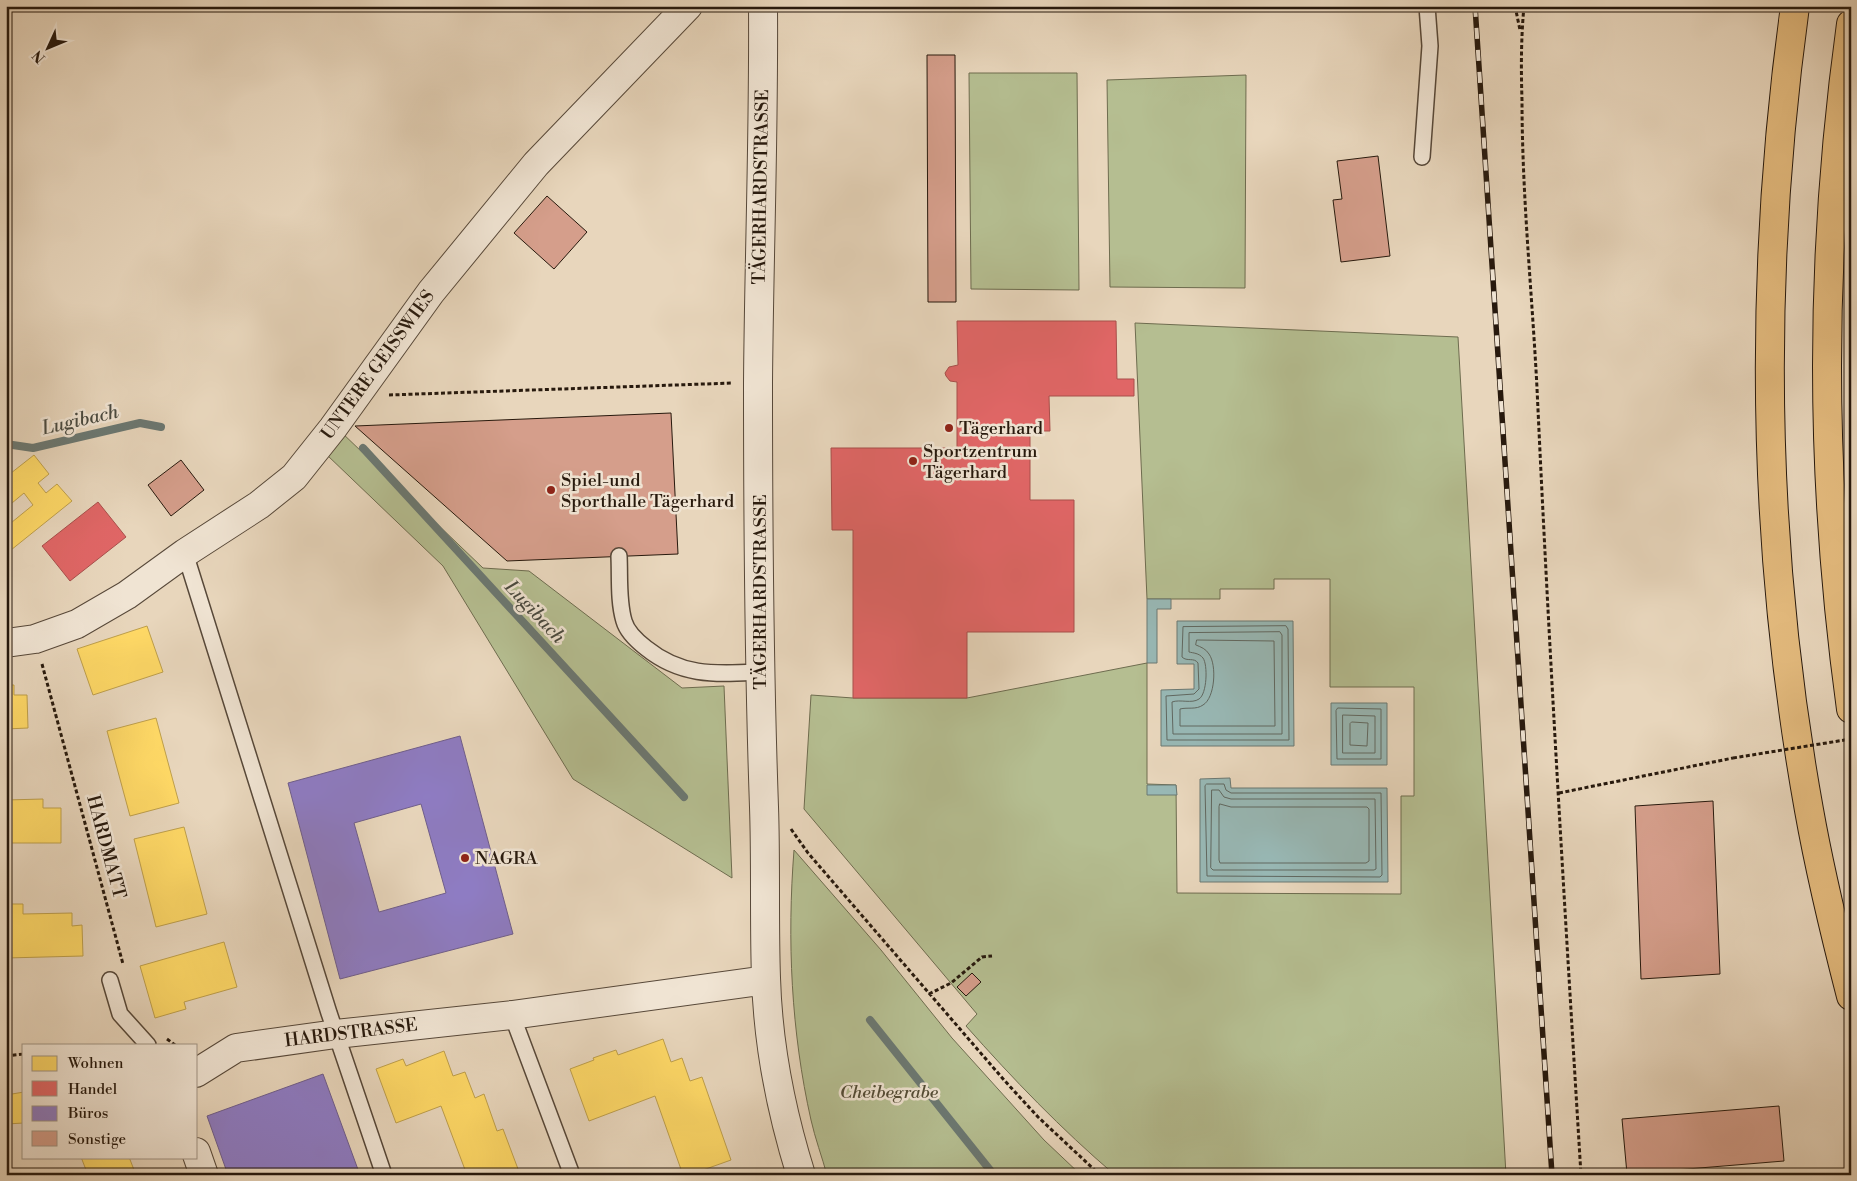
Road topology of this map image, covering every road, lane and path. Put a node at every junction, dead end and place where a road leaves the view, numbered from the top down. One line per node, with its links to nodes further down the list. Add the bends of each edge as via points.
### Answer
1 (763, 6): 10 (street, TÄGERHARDSTRASSE)
2 (1427, 6): 9 (lane, via 1430,46)
3 (1515, 6): 8 (path)
4 (1524, 6): 8 (path)
5 (1795, 6): 26 (highway, via 1780,128 1771,264 1769,404 1775,540 1788,673 1808,801)
6 (686, 7): 11 (street, UNTERE GEISSWIES, via 536,164 431,292)
7 (1851, 24): 17 (highway, via 1837,134 1826,334 1832,536)
8 (1521, 33): 19 (path, via 1524,181)
9 (1422, 157)
10 (758, 382): 11 (path); 16 (street, TÄGERHARDSTRASSE)
11 (355, 396): 12 (street, UNTERE GEISSWIES, via 294,477 259,505)
12 (185, 552): 14 (street, UNTERE GEISSWIES, via 127,595 78,624); 28 (lane)
13 (619, 556): 16 (lane, via 624,623 636,640 672,665 696,672)
14 (35, 639): 15 (street, UNTERE GEISSWIES); 22 (path, HARDMATT)
15 (6, 643)
16 (759, 672): 24 (street, TÄGERHARDSTRASSE, via 766,852)
17 (1851, 708)
18 (1851, 740): 19 (path, bridge, via 1733,758)
19 (1559, 793): 41 (path)
20 (786, 823): 25 (path)
21 (992, 956): 25 (path, via 982,957 952,983)
22 (124, 966)
23 (110, 980): 30 (lane, via 120,1014)
24 (766, 980): 27 (street, HARDSTRASSE); 39 (street, TÄGERHARDSTRASSE, via 779,1092)
25 (929, 994): 40 (path, via 1038,1117)
26 (1851, 996)
27 (512, 1014): 28 (street, HARDSTRASSE); 38 (lane)
28 (336, 1034): 34 (street, HARDSTRASSE, via 236,1048); 37 (lane)
29 (167, 1039): 31 (path)
30 (147, 1044)
31 (174, 1044)
32 (22, 1054): 33 (path)
33 (6, 1056)
34 (198, 1072)
35 (198, 1158): 36 (street)
36 (204, 1175)
37 (384, 1175)
38 (572, 1175)
39 (801, 1175)
40 (1100, 1175)
41 (1581, 1175)

